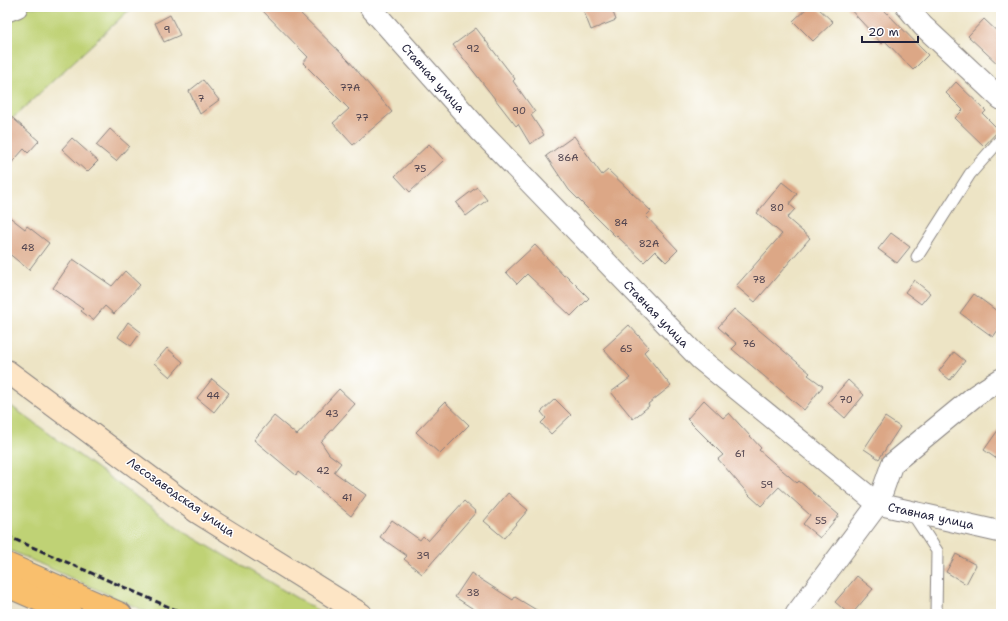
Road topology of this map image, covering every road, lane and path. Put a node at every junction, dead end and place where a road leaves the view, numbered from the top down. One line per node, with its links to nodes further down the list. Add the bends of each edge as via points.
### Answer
1 (17, 7): 4 (street)
2 (370, 7): 10 (street, Ставная улица, via 481,132 700,359)
3 (907, 7): 5 (street)
4 (7, 11)
5 (1001, 99)
6 (1001, 139): 7 (lane, via 970,174)
7 (917, 257)
8 (7, 371): 17 (street, Лесозаводская улица, via 197,512)
9 (1001, 379): 10 (street, via 976,395 892,464)
10 (878, 504): 11 (street, Ставная улица); 18 (street)
11 (912, 512): 12 (street, Ставная улица); 19 (lane, via 937,551)
12 (1001, 532)
13 (7, 564): 16 (main road)
14 (7, 586): 15 (main road)
15 (72, 614)
16 (121, 614)
17 (361, 614)
18 (796, 614)
19 (936, 614)

